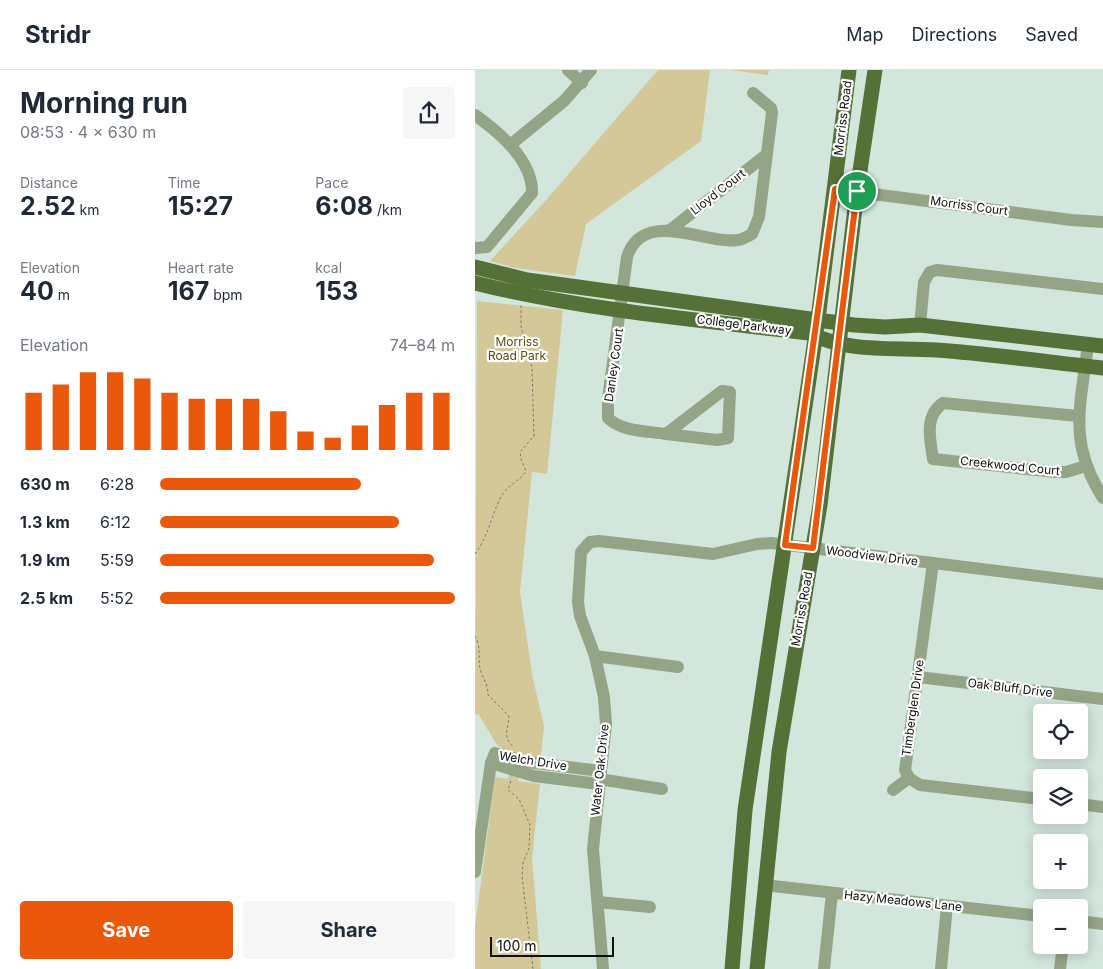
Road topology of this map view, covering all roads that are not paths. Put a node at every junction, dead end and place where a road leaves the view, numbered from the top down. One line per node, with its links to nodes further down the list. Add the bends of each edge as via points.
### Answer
1 (568, 70): 5 (street)
2 (591, 70): 5 (street)
3 (849, 70): 10 (main road, Morriss Road)
4 (875, 70): 11 (main road, Morriss Road)
5 (582, 83): 8 (street)
6 (753, 93): 9 (street, Lloyd Court, via 772,110)
7 (475, 115): 8 (street, via 492,126)
8 (510, 145): 14 (street, via 533,184 532,193 487,247)
9 (766, 155): 13 (street, Lloyd Court); 13 (street, Lloyd Court, via 759,217 752,234 736,240)
10 (835, 189): 11 (street, Morriss Court); 20 (main road, Morriss Road)
11 (857, 191): 12 (street, Morriss Court); 21 (main road, Morriss Road)
12 (1103, 222)
13 (670, 230): 18 (street, Lloyd Court, via 649,234 637,242 627,257)
14 (475, 248)
15 (475, 266): 18 (main road, College Parkway, via 527,280)
16 (475, 283): 19 (main road, College Parkway, via 522,295)
17 (1103, 289): 22 (street, via 937,270 930,272 924,282)
18 (623, 293): 19 (street, Lloyd Court); 20 (main road, College Parkway)
19 (622, 309): 23 (main road, College Parkway); 29 (street, Danley Court, via 608,418 623,428)
20 (817, 319): 21 (main road, College Parkway); 23 (main road, Morriss Road)
21 (842, 323): 22 (main road, College Parkway, via 885,327); 24 (main road, Morriss Road)
22 (920, 325): 25 (main road, College Parkway)
23 (814, 335): 24 (main road, College Parkway); 32 (main road, Morriss Road)
24 (840, 344): 26 (main road, College Parkway, via 936,350); 34 (main road, Morriss Road)
25 (1096, 345): 26 (street)
26 (1086, 366): 27 (main road, College Parkway); 28 (street)
27 (1103, 368)
28 (1078, 416): 30 (street); 30 (street, Creekwood Court, via 943,403 934,409 928,430 933,459 1055,472)
29 (666, 434): 29 (street, Danley Court, via 717,440 728,438 730,392 722,391)
30 (1086, 466): 31 (street)
31 (1103, 498)
32 (785, 545): 33 (street, Woodview Drive, via 757,544 713,554 599,541); 34 (street, Woodview Drive); 59 (main road, Morriss Road, via 745,810)
33 (585, 546): 37 (street, Water Oak Drive, via 580,560 578,609)
34 (813, 548): 35 (street, Woodview Drive); 49 (main road, Morriss Road, via 779,752)
35 (933, 563): 36 (street, Woodview Drive); 39 (street, Timberglen Drive)
36 (1103, 584)
37 (595, 656): 38 (street); 41 (street, Water Oak Drive, via 606,710)
38 (678, 667)
39 (918, 677): 40 (street, Oak Bluff Drive); 42 (street, Timberglen Drive, via 906,751 905,770)
40 (1103, 699)
41 (600, 778): 43 (street, Welch Drive); 48 (street, Welch Drive, via 491,763); 51 (street, Water Oak Drive, via 593,849)
42 (909, 778): 44 (street); 45 (street, via 919,784)
43 (662, 789)
44 (893, 790)
45 (1033, 799)
46 (1088, 805): 47 (street)
47 (1103, 807)
48 (475, 872)
49 (764, 885): 50 (street, Hazy Meadows Lane); 60 (main road, Morriss Road)
50 (832, 894): 52 (street, Hazy Meadows Lane); 61 (street)
51 (598, 902): 53 (street); 58 (street, Water Oak Drive)
52 (947, 906): 54 (street, Hazy Meadows Lane); 62 (street)
53 (650, 907)
54 (1033, 915)
55 (1088, 922): 56 (street)
56 (1103, 924)
57 (1062, 954): 63 (street)
58 (603, 969)
59 (732, 969)
60 (757, 969)
61 (824, 969)
62 (941, 969)
63 (1061, 969)

